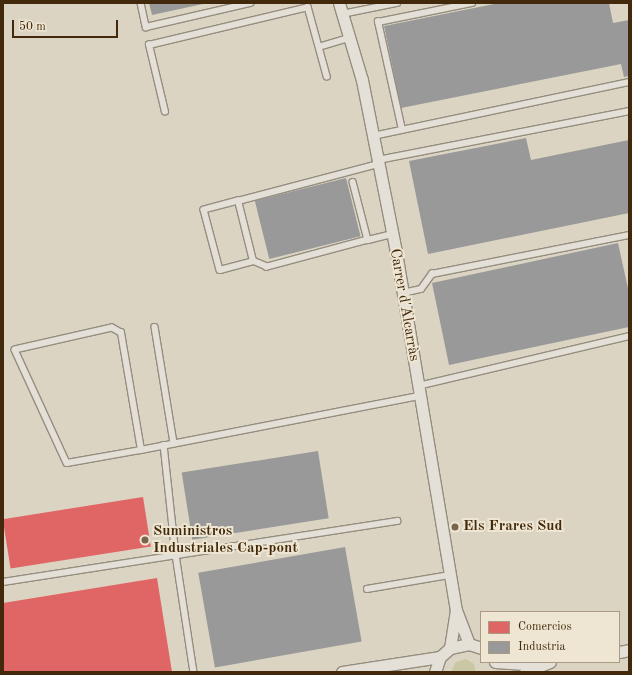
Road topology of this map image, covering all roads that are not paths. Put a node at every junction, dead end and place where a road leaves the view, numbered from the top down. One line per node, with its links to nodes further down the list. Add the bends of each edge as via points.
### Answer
1 (141, 3): 2 (lane, via 146,27)
2 (250, 3)
3 (397, 3): 5 (lane)
4 (472, 3): 12 (lane, via 378,22)
5 (340, 8): 6 (street, Carrer d'Alcarràs)
6 (349, 38): 7 (lane); 13 (street, Carrer d'Alcarràs, via 362,80)
7 (319, 47): 8 (lane); 11 (lane, via 308,7 149,45)
8 (327, 76)
9 (629, 82): 12 (lane)
10 (629, 111): 14 (lane)
11 (165, 112)
12 (402, 130): 13 (lane)
13 (373, 136): 14 (street, Carrer d'Alcarràs)
14 (378, 162): 16 (lane); 17 (street, Carrer d'Alcarràs)
15 (353, 182): 19 (lane)
16 (238, 201): 20 (lane); 20 (lane, via 204,210 220,270)
17 (392, 234): 19 (lane); 21 (street, Carrer d'Alcarràs)
18 (629, 235): 21 (lane, via 432,274 421,289)
19 (368, 240): 20 (lane, via 267,267)
20 (253, 261)
21 (403, 293): 24 (street, Carrer d'Alcarràs)
22 (155, 327): 25 (lane)
23 (629, 336): 24 (lane)
24 (419, 391): 25 (lane); 30 (street, Carrer d'Alcarràs)
25 (174, 443): 26 (lane)
26 (164, 445): 27 (lane); 29 (lane)
27 (141, 450): 27 (lane, via 67,463 16,350 112,328 121,333)
28 (397, 521): 29 (lane)
29 (176, 555): 31 (lane); 41 (lane)
30 (450, 574): 32 (lane); 33 (street, Carrer d'Alcarràs)
31 (3, 582)
32 (367, 589)
33 (456, 610): 34 (street, Carrer d'Alcarràs); 35 (street, Carrer d'Alcarràs)
34 (469, 644): 35 (street); 36 (street)
35 (450, 648): 37 (street)
36 (480, 648)
37 (440, 657): 42 (street); 43 (street)
38 (509, 663): 40 (street)
39 (546, 663): 40 (street)
40 (538, 665): 44 (street)
41 (194, 672)
42 (342, 672)
43 (435, 672)
44 (524, 672)

